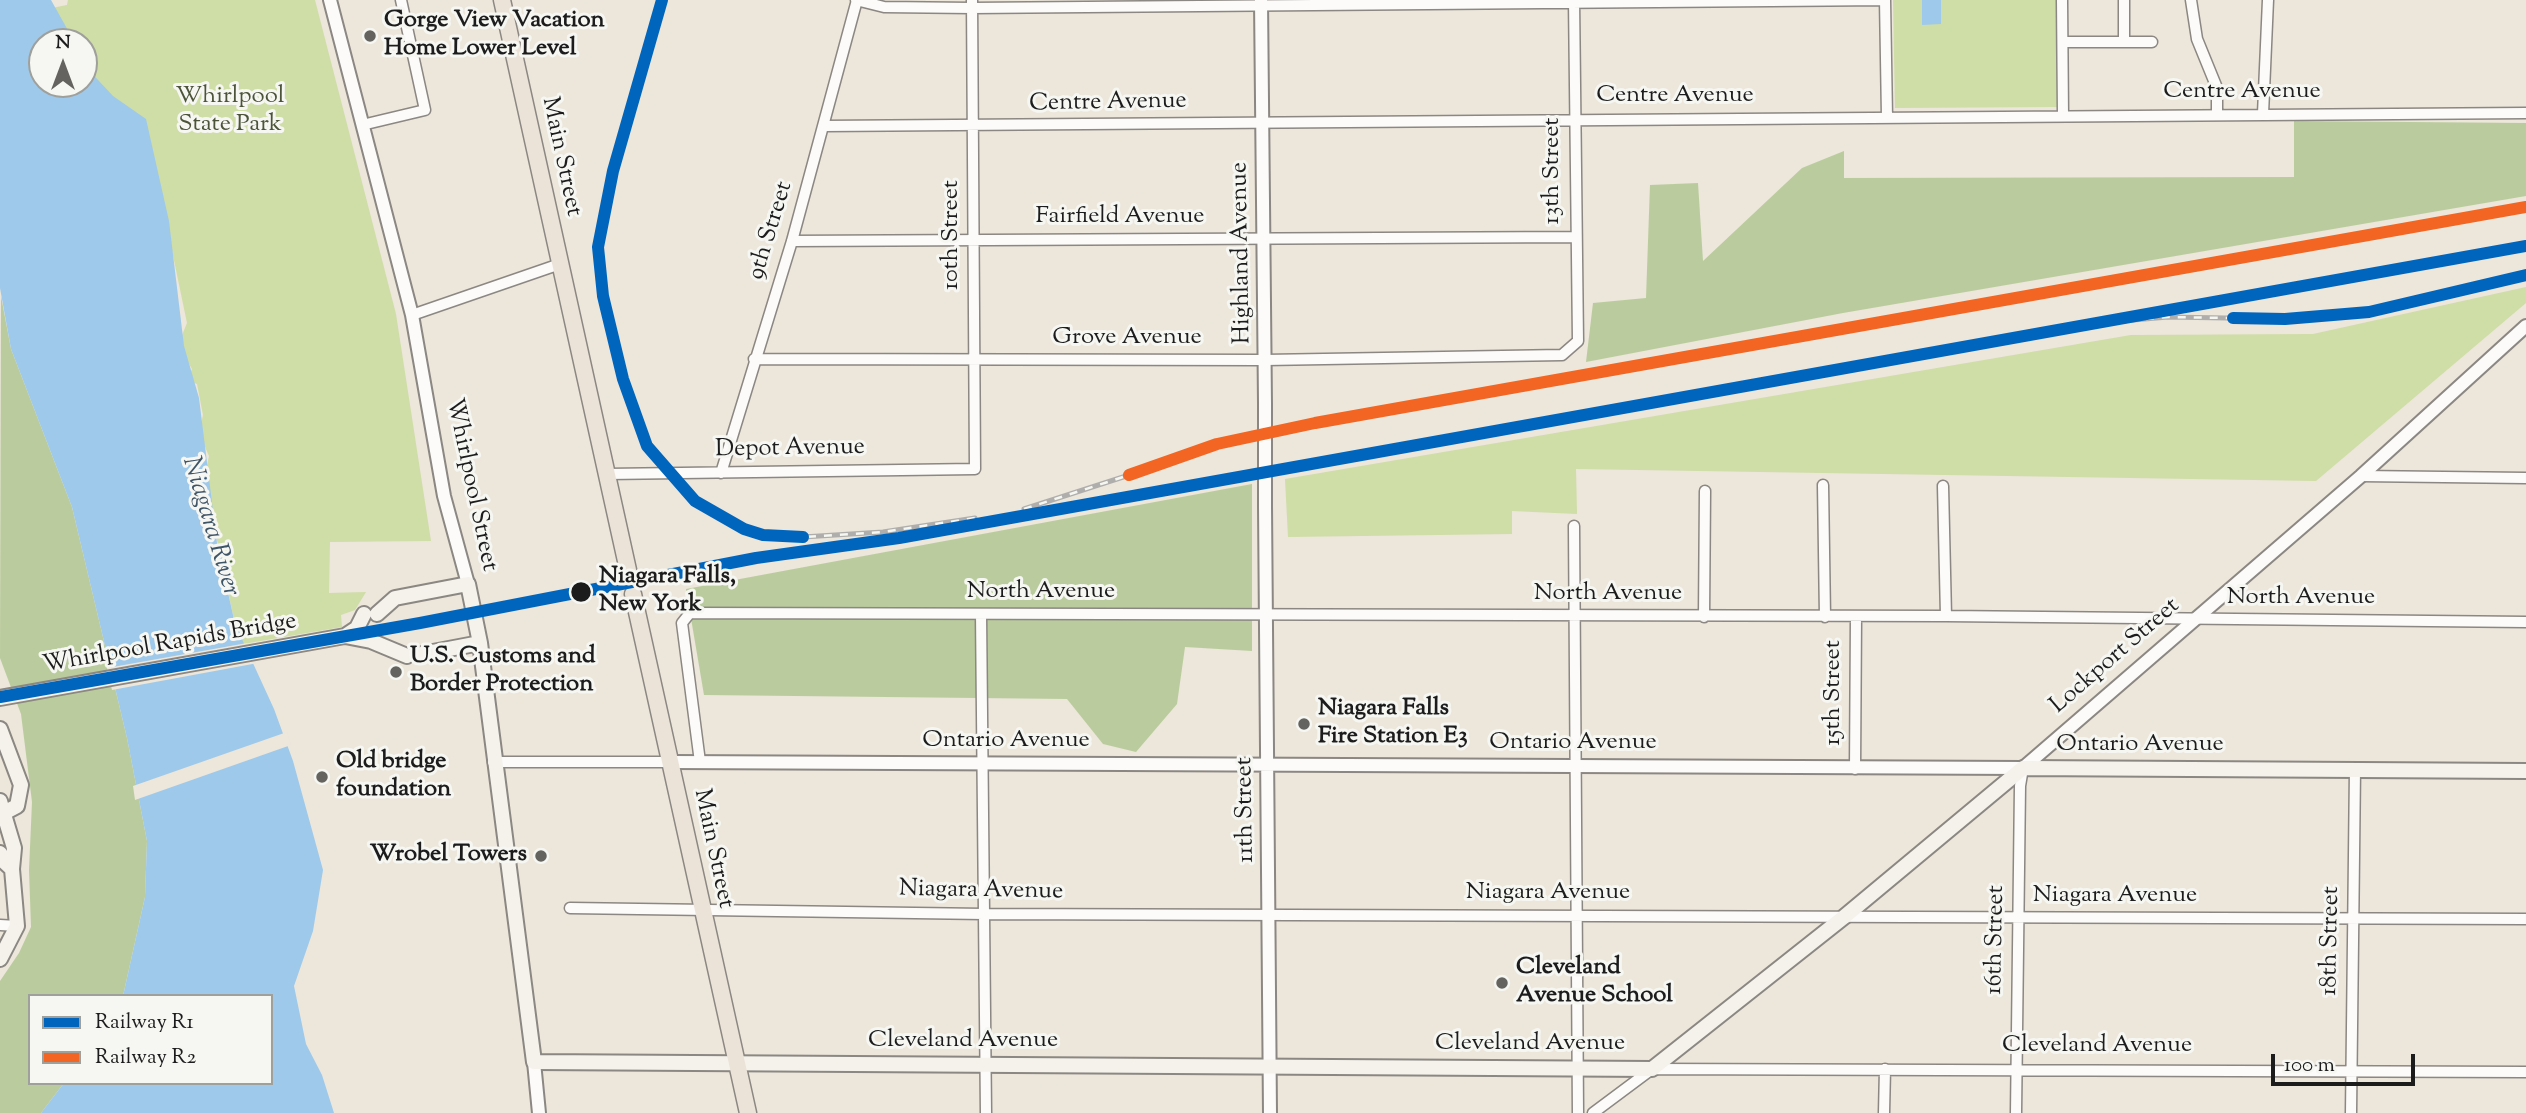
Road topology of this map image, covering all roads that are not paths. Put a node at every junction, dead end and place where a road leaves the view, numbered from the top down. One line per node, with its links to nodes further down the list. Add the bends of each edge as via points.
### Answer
1 (330, 0): 23 (street, Whirlpool Street)
2 (401, 0): 23 (street, via 425,110)
3 (502, 0): 30 (main road, Main Street)
4 (857, 0): 12 (street, via 884,7); 24 (street, 9th Street)
5 (1885, 0): 10 (street); 20 (street)
6 (2062, 0): 13 (street)
7 (2124, 0): 14 (street)
8 (2191, 0): 17 (street, via 2197,39 2217,88)
9 (2268, 0): 18 (street)
10 (1574, 2): 11 (street); 21 (street, 13th Street)
11 (1261, 3): 12 (street); 22 (street, Highland Avenue)
12 (972, 4): 25 (street, 10th Street)
13 (2063, 41): 14 (street); 19 (street)
14 (2124, 42): 15 (street)
15 (2152, 42)
16 (2526, 113): 18 (street, Centre Avenue)
17 (2217, 114): 18 (street, Centre Avenue); 19 (street, Centre Avenue)
18 (2263, 114)
19 (2063, 116): 20 (street, Centre Avenue)
20 (1887, 117): 21 (street, Centre Avenue)
21 (1574, 118): 22 (street, Centre Avenue); 26 (street, 13th Street)
22 (1262, 123): 25 (street, Centre Avenue); 27 (street, Highland Avenue)
23 (362, 125): 31 (street, Whirlpool Street)
24 (824, 126): 25 (street, Centre Avenue); 29 (street, 9th Street)
25 (973, 127): 28 (street, 10th Street)
26 (1575, 237): 27 (street, Fairfield Avenue); 33 (street, 13th Street)
27 (1266, 238): 28 (street, Fairfield Avenue); 36 (street, Highland Avenue)
28 (974, 240): 29 (street, Fairfield Avenue); 35 (street, 10th Street)
29 (792, 241): 34 (street, 9th Street)
30 (560, 264): 31 (street); 39 (main road, Main Street)
31 (412, 315): 48 (street, Whirlpool Street, via 444,496)
32 (2526, 326): 40 (street, Lockport Street)
33 (1578, 341): 36 (street, Grove Avenue, via 1562,355)
34 (754, 359): 35 (street, Grove Avenue); 38 (street, 9th Street)
35 (974, 359): 36 (street, Grove Avenue); 37 (street, 10th Street)
36 (1265, 360): 45 (street, Highland Avenue, bridge)
37 (975, 469): 38 (street, Depot Avenue)
38 (721, 473): 39 (street, Depot Avenue)
39 (607, 474): 47 (main road, Main Street)
40 (2361, 477): 41 (street); 57 (street, Lockport Street)
41 (2526, 478)
42 (1823, 485): 55 (street, 15th Street)
43 (1943, 486): 53 (street)
44 (1705, 491): 54 (street)
45 (1265, 506): 51 (street, 11th Street)
46 (1574, 526): 52 (street)
47 (628, 570)
48 (468, 584): 59 (main road, via 401,596); 60 (main road, Whirlpool Street)
49 (633, 594): 64 (main road, Main Street)
50 (981, 614): 51 (street, North Avenue); 65 (street, North Avenue, via 690,613 682,623); 66 (street)
51 (1267, 615): 52 (street, North Avenue); 67 (street, 11th Street)
52 (1575, 616): 54 (street, North Avenue); 68 (street)
53 (1946, 616): 56 (street, North Avenue); 57 (street, North Avenue)
54 (1704, 617): 55 (street, North Avenue)
55 (1825, 617): 56 (street, North Avenue)
56 (1856, 617): 70 (street, 15th Street)
57 (2193, 619): 58 (street, North Avenue); 69 (street, Lockport Street)
58 (2526, 622)
59 (345, 636): 60 (main road, Whirlpool Rapids Bridge, via 412,655); 61 (main road, Whirlpool Rapids Bridge)
60 (480, 643): 63 (main road, Whirlpool Street)
61 (1, 698)
62 (0, 729): 73 (main road, via 21,785 17,806)
63 (493, 762): 64 (street, Ontario Avenue); 88 (main road, Whirlpool Street)
64 (670, 762): 65 (street, Ontario Avenue); 77 (main road, Main Street)
65 (700, 762): 66 (street, Ontario Avenue)
66 (983, 765): 67 (street, Ontario Avenue); 78 (street)
67 (1267, 766): 68 (street, Ontario Avenue); 79 (street, 11th Street)
68 (1575, 766): 70 (street, Ontario Avenue); 80 (street)
69 (2023, 768): 70 (street, Ontario Avenue); 71 (main road, Ontario Avenue); 81 (main road, Lockport Street); 82 (street, 16th Street)
70 (1856, 769)
71 (2355, 769): 72 (main road, Ontario Avenue); 83 (street, 18th Street)
72 (2526, 771)
73 (1, 810): 75 (main road, via 15,848)
74 (0, 853): 75 (main road)
75 (12, 869): 86 (main road)
76 (570, 908): 77 (street, Niagara Avenue)
77 (701, 910): 78 (street, Niagara Avenue); 89 (main road, Main Street)
78 (984, 914): 79 (street, Niagara Avenue); 90 (street)
79 (1269, 915): 80 (street, Niagara Avenue); 91 (street, 11th Street)
80 (1577, 916): 81 (street, Niagara Avenue); 92 (street)
81 (1844, 917): 82 (street, Niagara Avenue); 93 (main road, Lockport Street)
82 (2018, 917): 83 (street, Niagara Avenue); 95 (street, 16th Street)
83 (2354, 919): 84 (street, Niagara Avenue); 96 (street, 18th Street)
84 (2526, 919)
85 (0, 925): 86 (street)
86 (17, 926): 87 (main road)
87 (0, 959)
88 (534, 1062): 89 (main road, Cleveland Avenue); 98 (street, Whirlpool Street)
89 (737, 1063): 90 (main road, Cleveland Avenue); 99 (main road, Main Street)
90 (986, 1065): 91 (main road, Cleveland Avenue); 100 (street)
91 (1270, 1066): 92 (main road, Cleveland Avenue); 101 (street, 11th Street)
92 (1577, 1068): 93 (main road, Cleveland Avenue); 102 (street)
93 (1652, 1069): 94 (street, Cleveland Avenue); 103 (street, Lockport Street)
94 (1885, 1069): 95 (street, Cleveland Avenue); 104 (street)
95 (2016, 1070): 96 (street, Cleveland Avenue); 105 (street, 16th Street)
96 (2351, 1071): 97 (street, Cleveland Avenue); 106 (street, 18th Street)
97 (2526, 1072)
98 (539, 1113)
99 (748, 1113)
100 (986, 1113)
101 (1270, 1113)
102 (1578, 1113)
103 (1593, 1113)
104 (1884, 1113)
105 (2016, 1113)
106 (2351, 1113)

